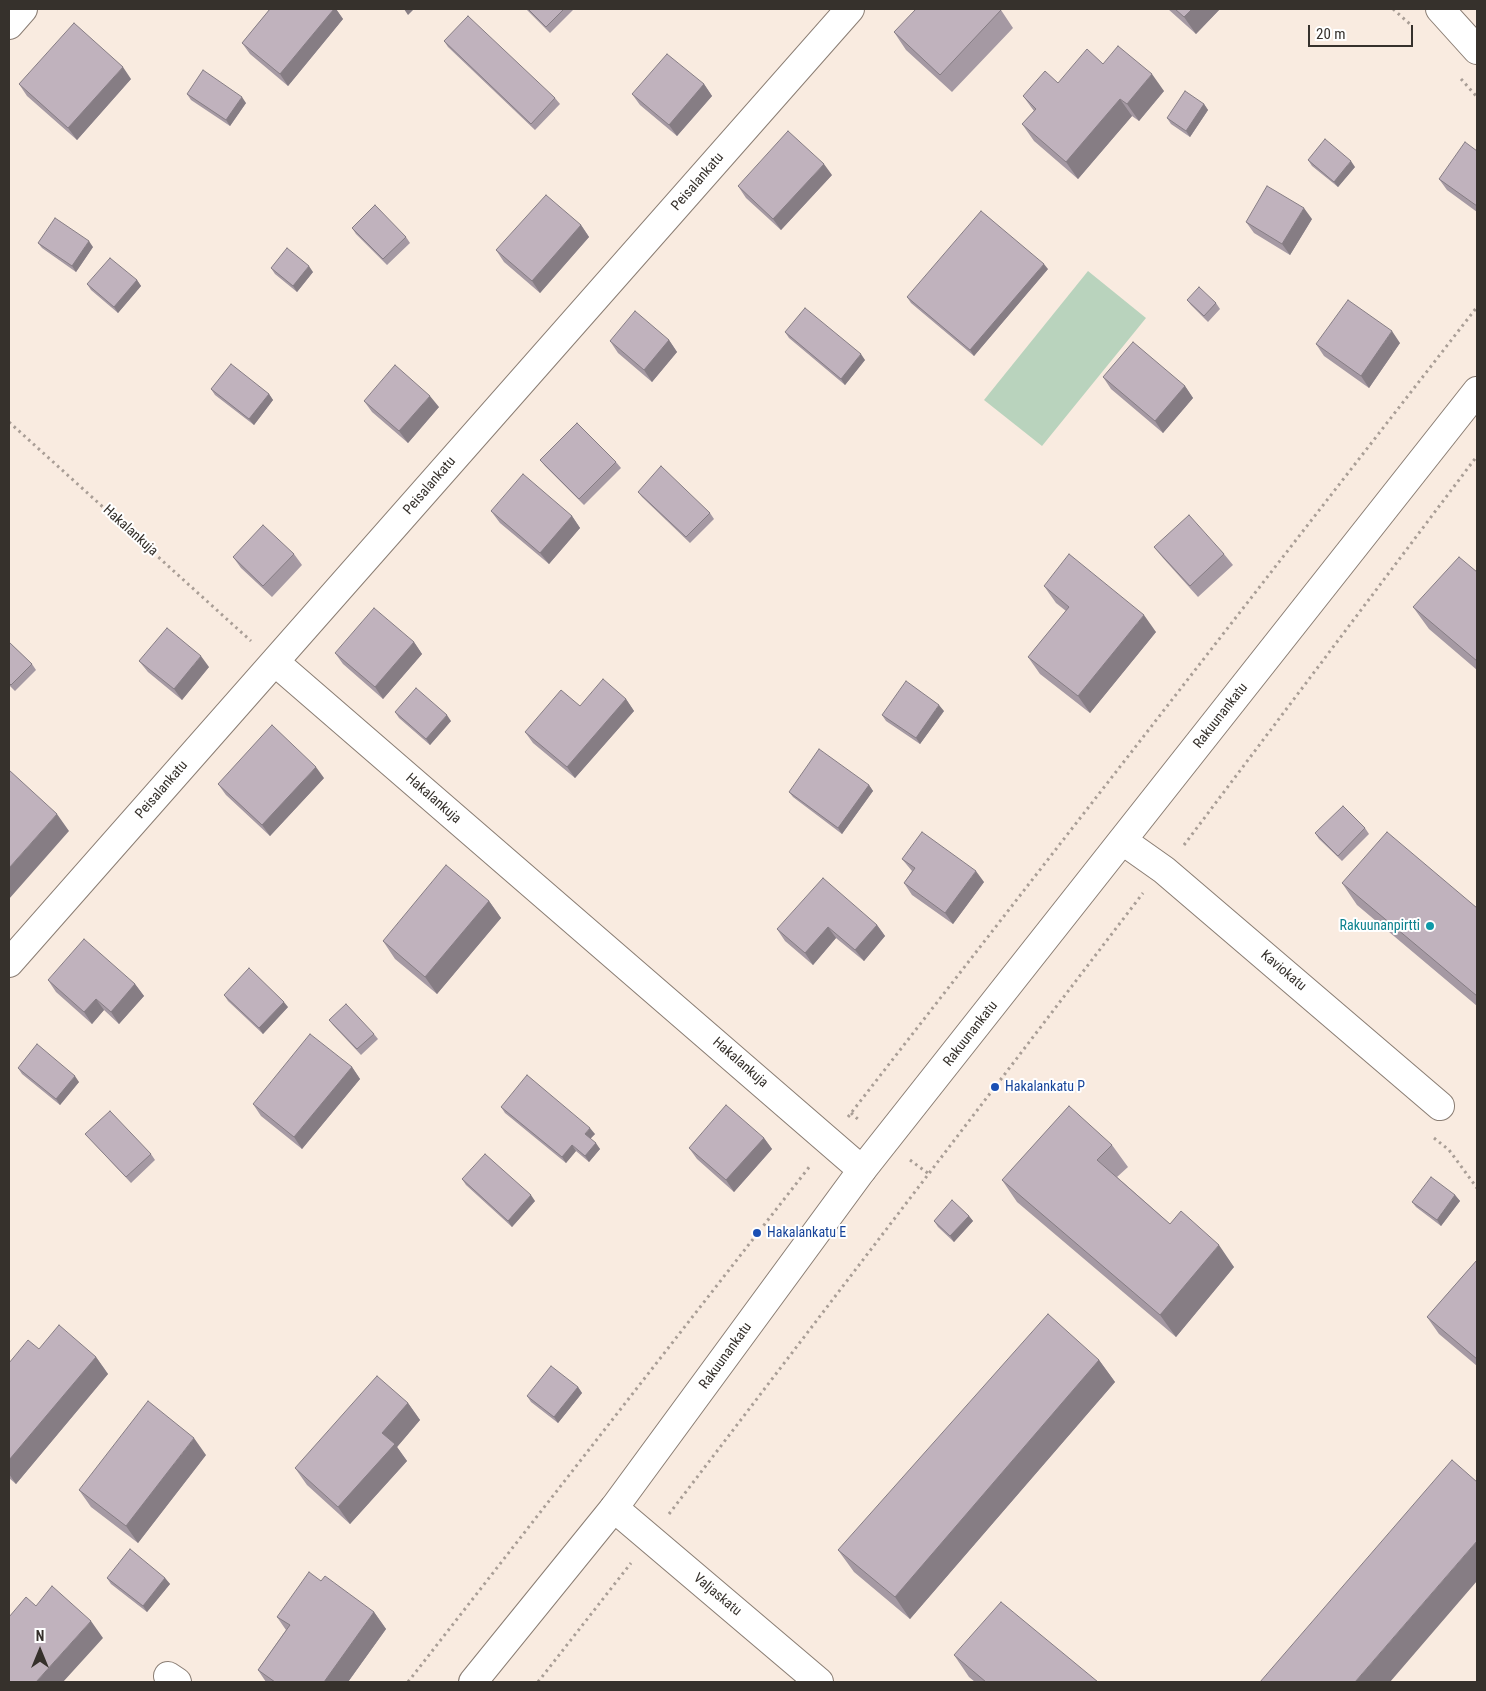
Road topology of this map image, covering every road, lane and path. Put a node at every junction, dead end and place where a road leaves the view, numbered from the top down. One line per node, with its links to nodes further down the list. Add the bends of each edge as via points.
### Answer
1 (23, 9): 4 (street)
2 (850, 9): 10 (street, Peisalankatu)
3 (1440, 9): 5 (street)
4 (9, 25)
5 (1477, 50)
6 (1477, 307): 15 (path)
7 (1477, 391): 11 (street, Rakuunankatu)
8 (9, 422): 10 (path, Hakalankuja)
9 (1477, 456): 12 (path)
10 (275, 662): 13 (street, Peisalankatu); 15 (street, Hakalankuja)
11 (1123, 840): 12 (street, Kaviokatu); 16 (street, Rakuunankatu)
12 (1164, 870): 14 (street, Kaviokatu); 18 (path, via 1141,895)
13 (9, 963)
14 (1440, 1106)
15 (830, 1141): 16 (street, Hakalankuja); 19 (path)
16 (862, 1170): 17 (street, Rakuunankatu)
17 (614, 1508): 18 (street, Valjaskatu); 20 (street, Rakuunankatu)
18 (650, 1538): 21 (path); 22 (street, Valjaskatu)
19 (408, 1682)
20 (472, 1682)
21 (538, 1682)
22 (819, 1682)

